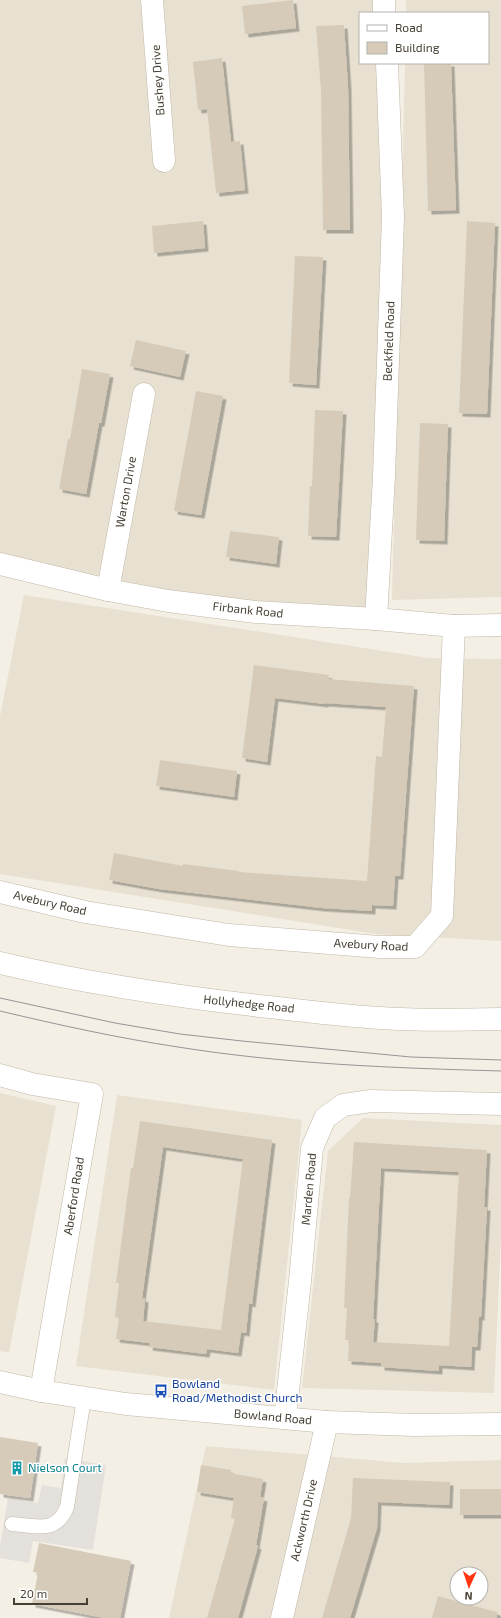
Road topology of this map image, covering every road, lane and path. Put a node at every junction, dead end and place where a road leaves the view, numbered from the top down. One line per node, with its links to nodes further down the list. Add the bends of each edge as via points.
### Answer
1 (152, 0): 5 (street, Bushey Drive)
2 (384, 0): 3 (street)
3 (384, 12)
4 (387, 64): 9 (street, Beckfield Road, via 393,217)
5 (164, 160)
6 (144, 394): 8 (street, Warton Drive)
7 (0, 564): 8 (street, Firbank Road)
8 (108, 590): 9 (street, Firbank Road, via 168,601 256,612)
9 (376, 619): 11 (street, Firbank Road)
10 (501, 625): 11 (street, Firbank Road)
11 (454, 626): 12 (street, Avebury Road, via 442,916 415,947 379,947 229,935 85,912)
12 (0, 892)
13 (0, 963): 14 (street, Hollyhedge Road, via 137,990 223,1002 380,1018)
14 (501, 1019)
15 (0, 1075): 18 (street, Aberford Road, via 32,1084 92,1094)
16 (501, 1104): 20 (street, Marden Road, via 371,1101 343,1105 325,1118 312,1148)
17 (0, 1382): 18 (street, Bowland Road)
18 (41, 1391): 19 (street, Bowland Road)
19 (84, 1398): 20 (street, Bowland Road); 23 (lane, via 67,1506 63,1516 59,1522 43,1526)
20 (285, 1418): 21 (street, Bowland Road)
21 (327, 1422): 22 (street, Bowland Road); 24 (street, Ackworth Drive)
22 (501, 1424)
23 (12, 1524)
24 (282, 1618)

